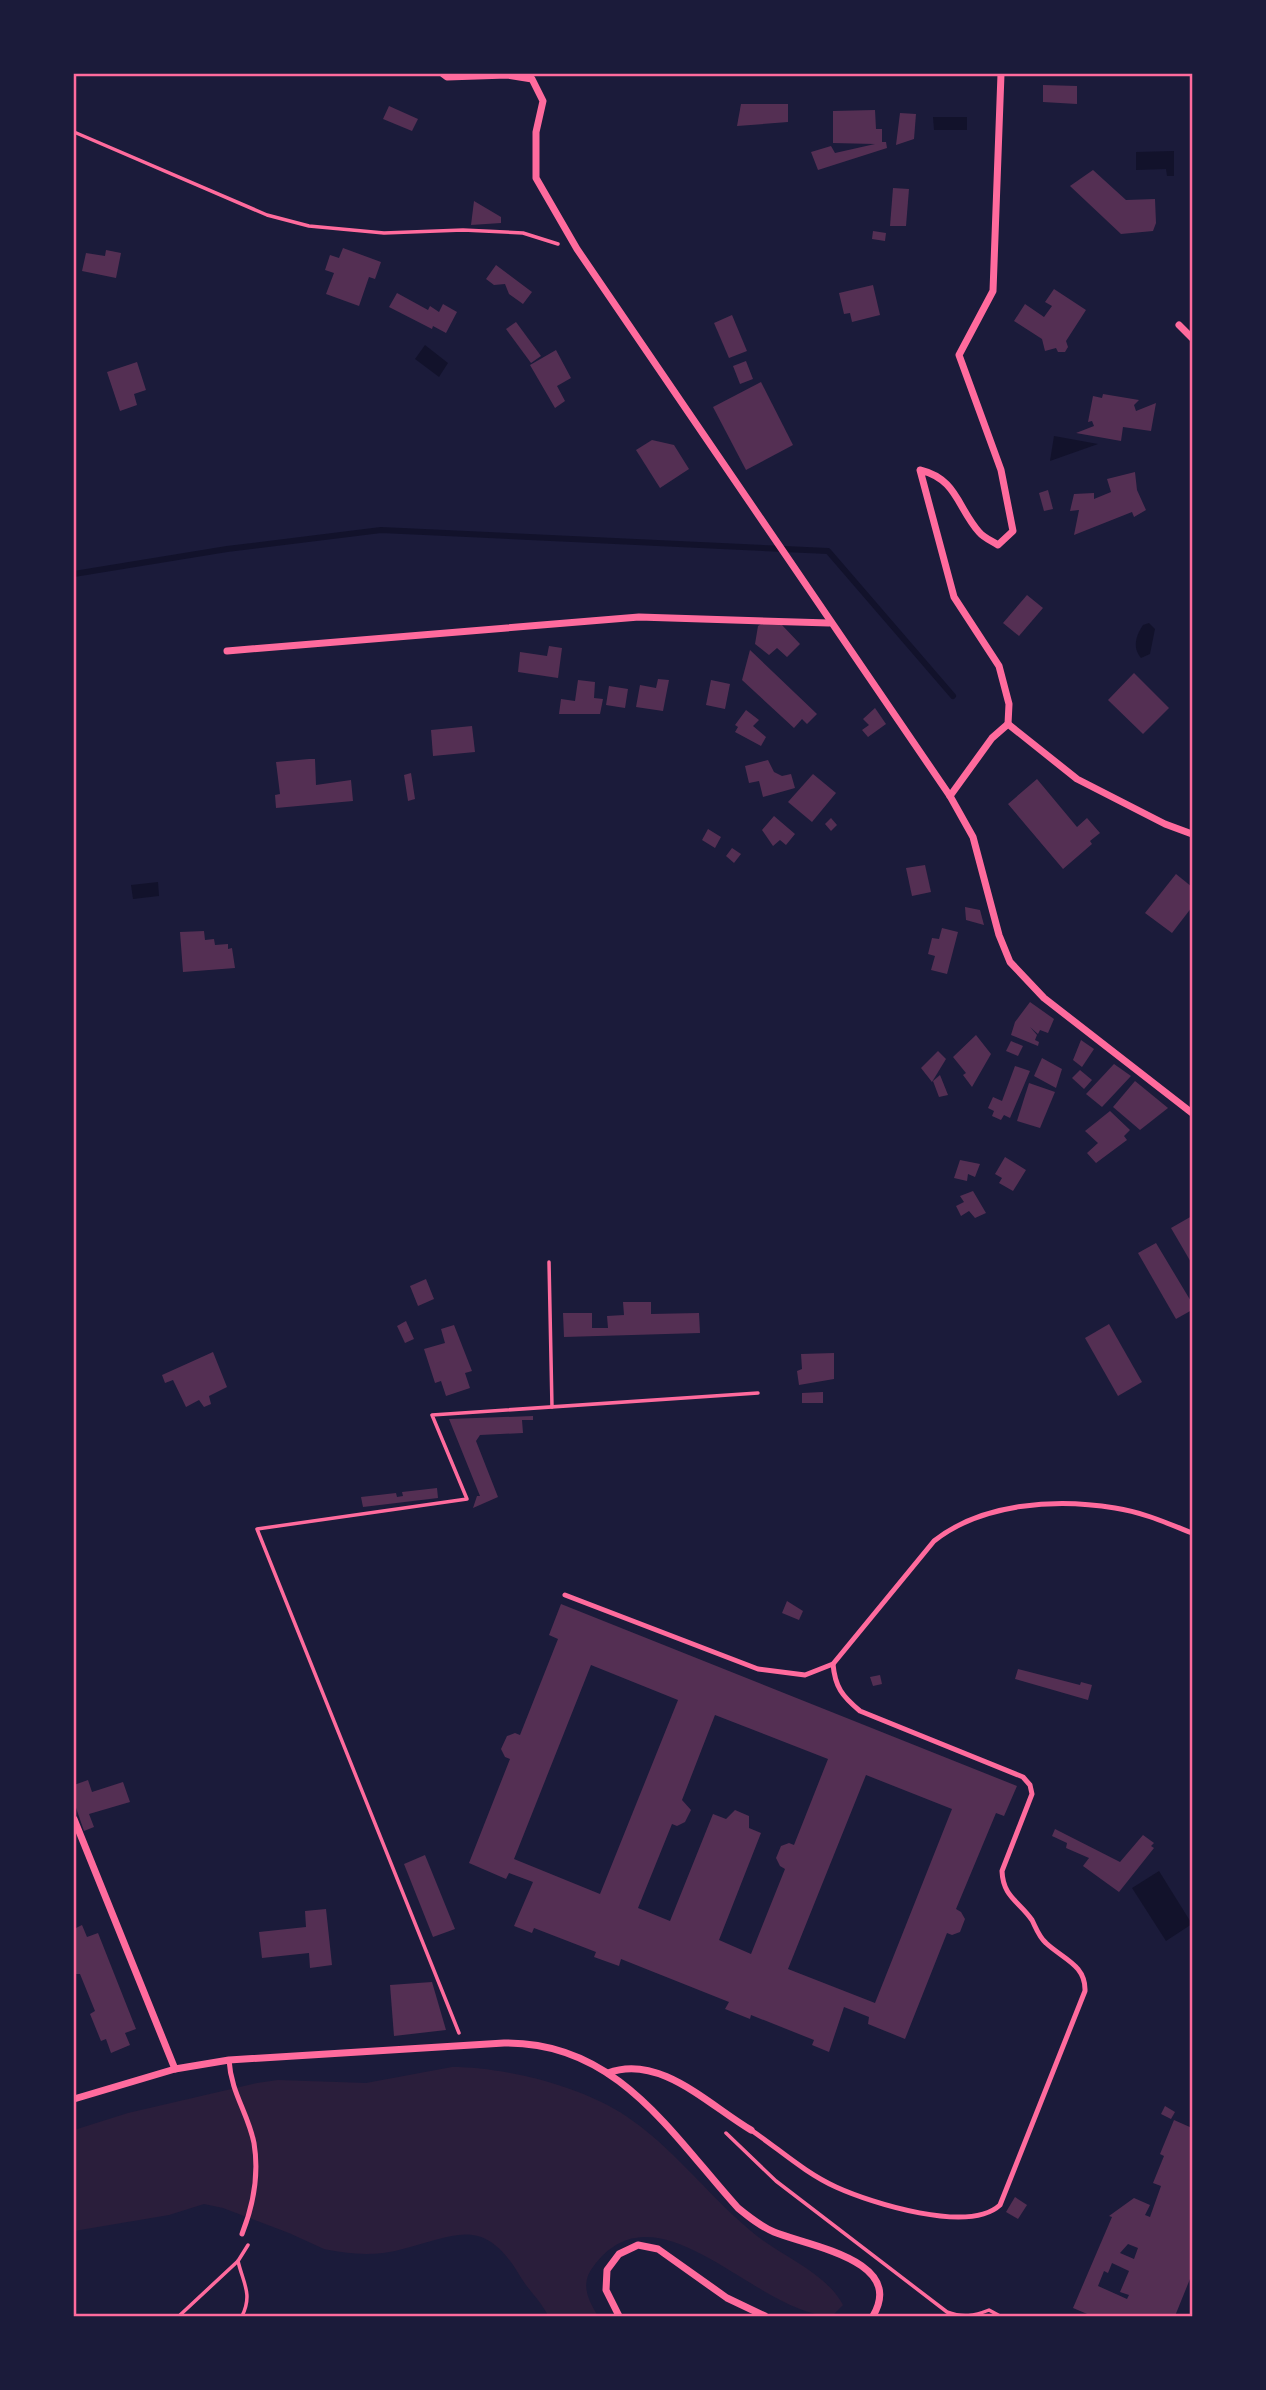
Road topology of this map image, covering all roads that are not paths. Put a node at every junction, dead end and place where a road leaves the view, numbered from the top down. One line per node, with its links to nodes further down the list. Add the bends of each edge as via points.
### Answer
1 (443, 74): 5 (street, via 531,79 543,101 536,132 536,178 577,249)
2 (1001, 74): 7 (street, via 993,291 959,355 1001,470 1013,531 998,545 980,533 939,474 920,470 954,597 999,666 1009,704)
3 (1178, 325): 4 (street)
4 (1192, 338)
5 (829, 623): 6 (street, via 639,617); 8 (street)
6 (227, 651)
7 (1008, 724): 8 (street, via 992,738); 9 (street, via 1077,779)
8 (950, 796): 10 (street, via 973,837 1010,962 1045,998)
9 (1192, 834)
10 (1191, 1109)
11 (1192, 1533): 13 (lane, via 1114,1507 1085,1506 1006,1508 953,1526 934,1541)
12 (565, 1595): 13 (lane, via 758,1669 805,1675)
13 (833, 1664): 19 (lane, via 835,1684 860,1711 1023,1777 1031,1785 1029,1806 1002,1871 1002,1883 1044,1941 1080,1969 1085,1991 1007,2191 992,2212 926,2214 854,2194 806,2169)
14 (74, 1819): 16 (street)
15 (229, 2060): 16 (street); 17 (street, via 522,2043 579,2057); 20 (lane, via 230,2081 254,2142 251,2212)
16 (175, 2069): 18 (street)
17 (608, 2073): 19 (street, via 636,2068 659,2074); 23 (street, via 626,2084 754,2221 846,2256 869,2270 881,2299)
18 (74, 2099)
19 (751, 2130)
20 (242, 2234)
21 (619, 2316): 22 (street, via 606,2290 607,2270 619,2254 638,2245 658,2249 727,2298)
22 (765, 2316)
23 (873, 2316)

